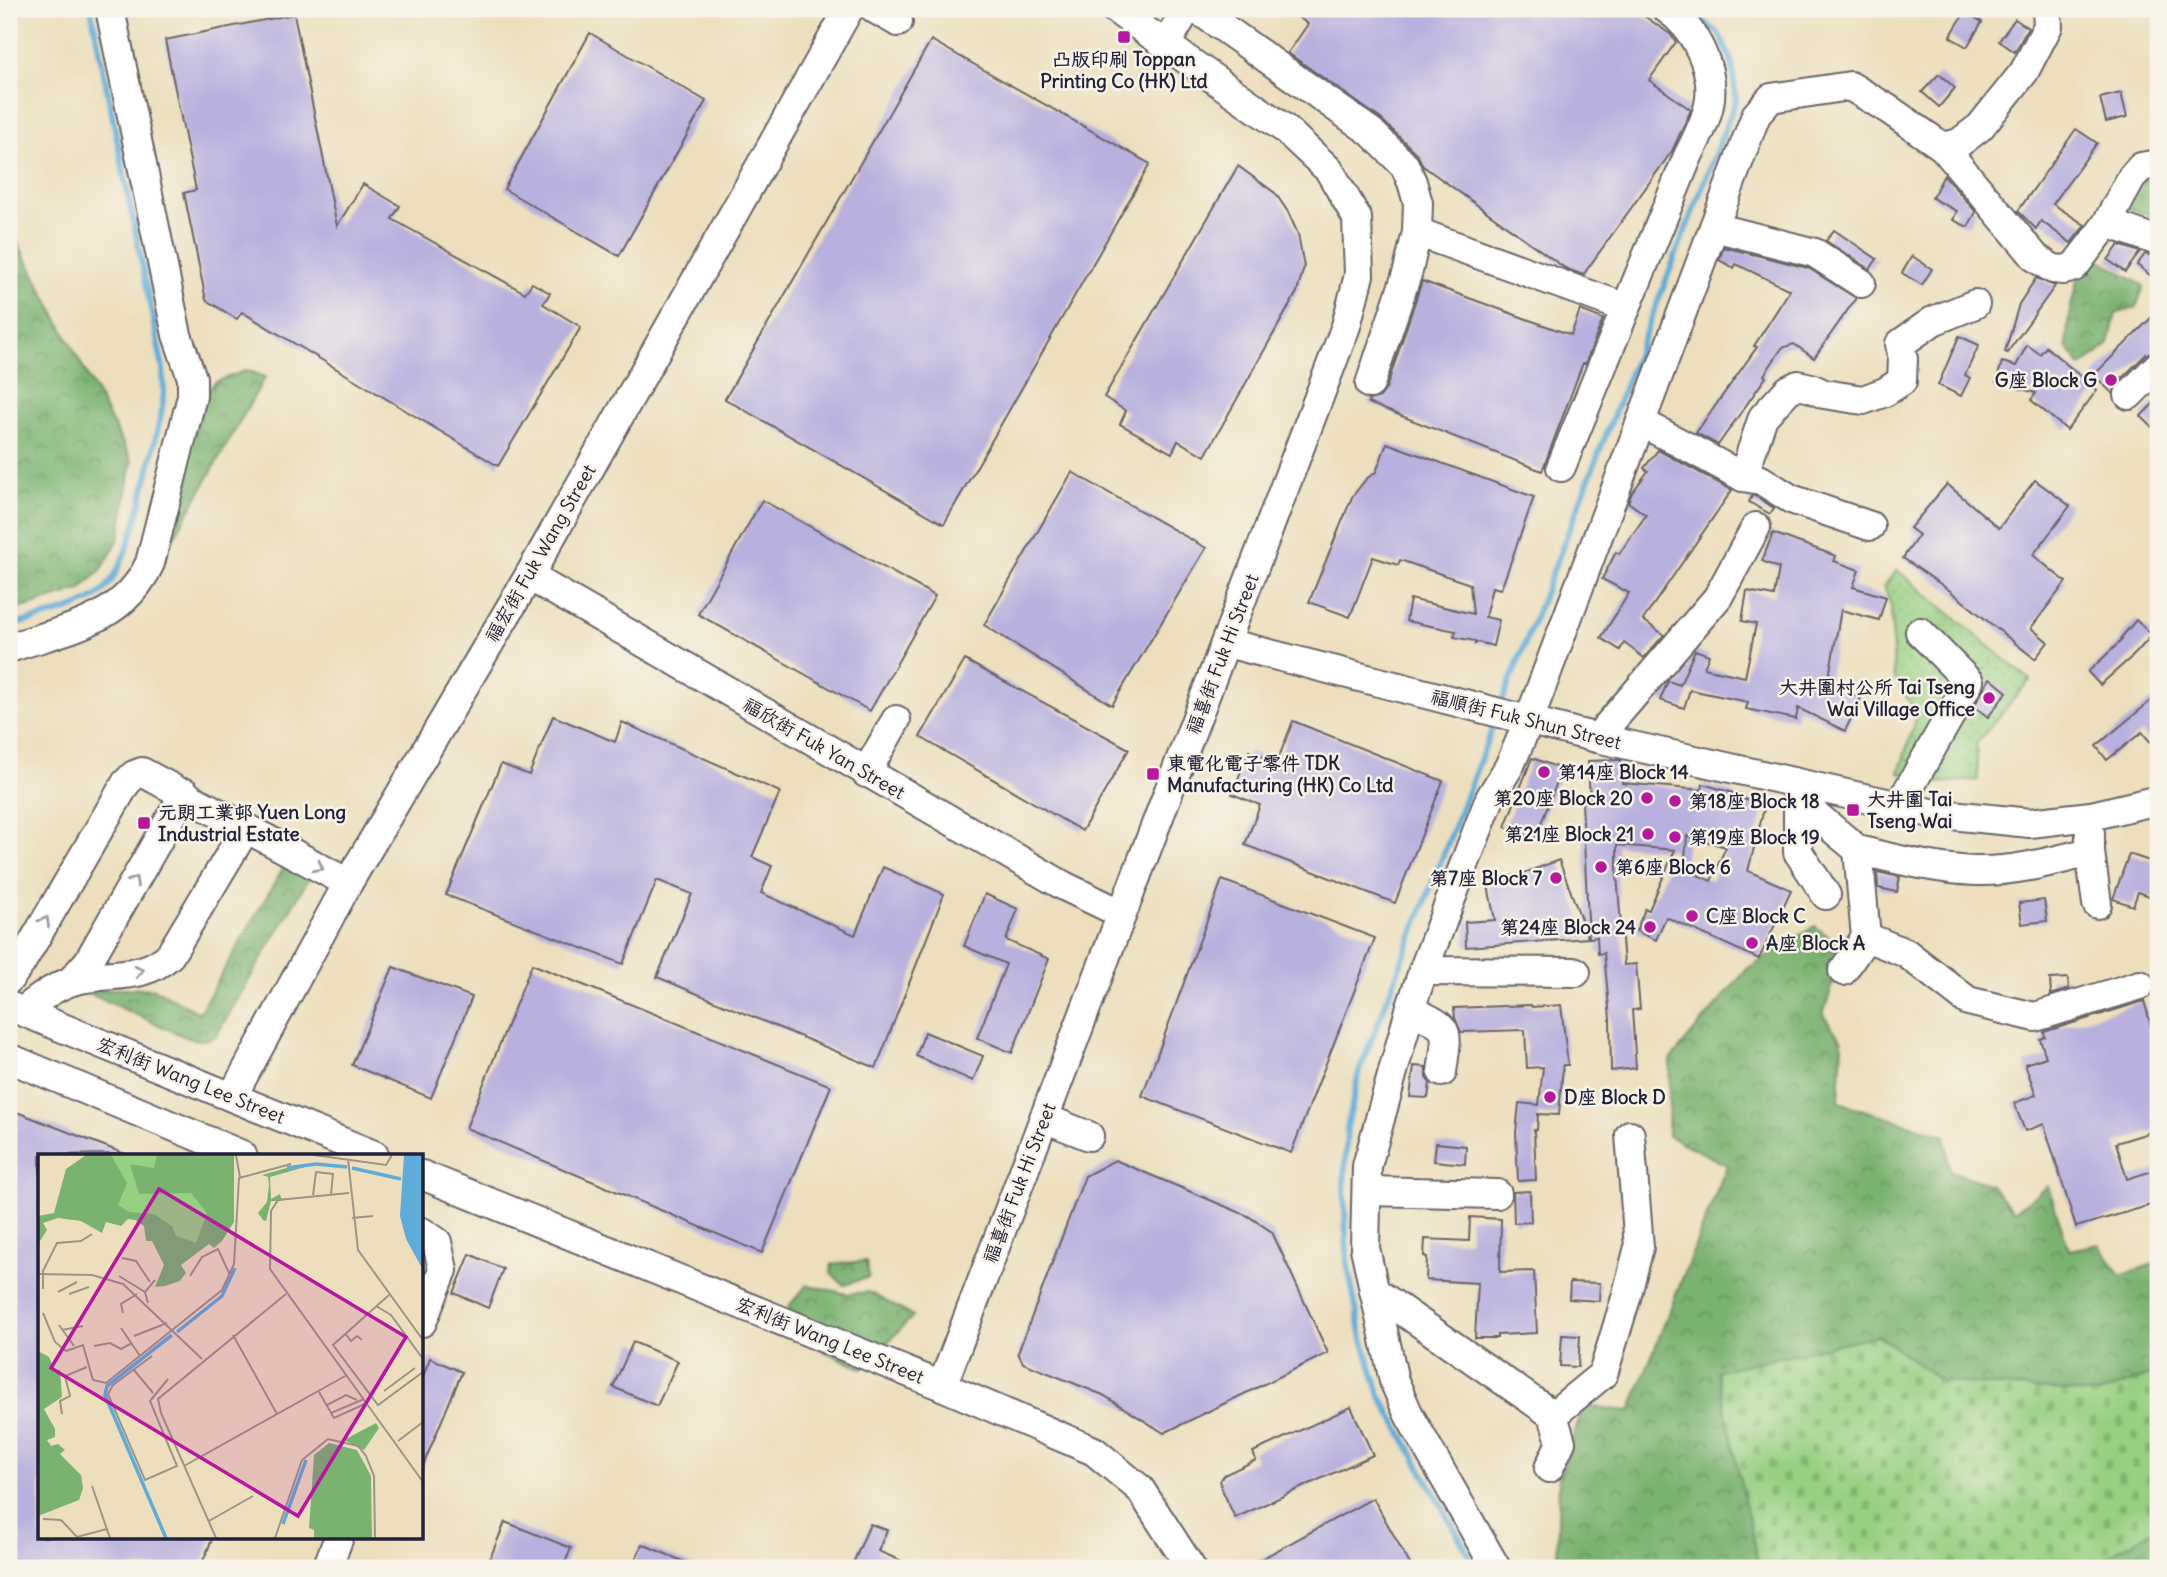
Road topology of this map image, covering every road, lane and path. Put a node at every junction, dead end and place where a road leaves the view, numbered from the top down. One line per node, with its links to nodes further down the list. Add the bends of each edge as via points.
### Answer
1 (110, 9): 29 (street, via 177,335 192,378 192,396 143,579 107,613)
2 (849, 9): 26 (street, 福宏街 Fuk Wang Street)
3 (1115, 9): 8 (street, 福喜街 Fuk Hi Street)
4 (1187, 9): 8 (street)
5 (1197, 9): 13 (street, via 1387,146 1412,182 1418,203)
6 (1667, 9): 17 (street, via 1700,48 1710,79 1710,103)
7 (2047, 9): 9 (street, via 2048,26 2024,72 1980,127 1959,143)
8 (1166, 44): 28 (street, 福喜街 Fuk Hi Street, via 1285,129 1329,170 1357,218 1359,275 1346,326)
9 (1943, 147): 11 (street, via 2036,258 2053,269 2074,267); 12 (street, via 1850,86 1771,98 1756,115)
10 (2158, 164): 11 (street, via 2141,167 2132,177)
11 (2106, 225): 14 (street)
12 (1714, 227): 15 (street, via 1815,253); 21 (street)
13 (1417, 232): 17 (street); 19 (street)
14 (2158, 240)
15 (1861, 283)
16 (1975, 304): 23 (street, via 1933,321 1900,344 1902,381 1885,392 1863,400 1798,385 1788,390 1763,417)
17 (1626, 308): 22 (street)
18 (2158, 366): 20 (street)
19 (1370, 384)
20 (2129, 395)
21 (1641, 422): 23 (street); 30 (street)
22 (1561, 467)
23 (1743, 477): 24 (street, via 1761,480 1791,499)
24 (1870, 526)
25 (1756, 527): 32 (street, via 1718,597)
26 (529, 576): 33 (street, 福欣街 Fuk Yan Street); 42 (street, 福宏街 Fuk Wang Street)
27 (1920, 632): 37 (street, via 1969,682)
28 (1227, 643): 30 (street, 福順街 Fuk Shun Street); 45 (street, 福喜街 Fuk Hi Street)
29 (9, 648)
30 (1523, 718): 32 (street, 福順街 Fuk Shun Street); 47 (street, via 1510,765 1490,798)
31 (896, 720): 33 (street)
32 (1597, 738): 34 (street, 福順街 Fuk Shun Street)
33 (866, 772): 45 (street, 福欣街 Fuk Yan Street, via 1064,886)
34 (1795, 791): 37 (street, 福順街 Fuk Shun Street); 40 (street); 43 (street, via 1798,852)
35 (185, 793): 39 (street); 50 (street, one-way to 35, via 126,783 142,772); 51 (street, one-way to 35, via 88,961)
36 (2158, 800): 38 (street, 福順街 Fuk Shun Street)
37 (1899, 806): 38 (street, 福順街 Fuk Shun Street, via 2030,822)
38 (2091, 816): 41 (street)
39 (246, 828): 42 (street, one-way to 42); 51 (street, one-way to 39, via 143,972 158,966 170,955)
40 (1858, 850): 41 (street, via 1977,871 2035,865); 46 (street)
41 (2090, 852): 44 (street)
42 (348, 883): 57 (street, 福宏街 Fuk Wang Street)
43 (1826, 895)
44 (2096, 904)
45 (1122, 914): 58 (street, 福喜街 Fuk Hi Street)
46 (1866, 937): 48 (street); 52 (street, via 1906,953 1968,1001 2035,1017)
47 (1423, 971): 49 (street); 54 (street)
48 (1843, 971)
49 (1576, 972)
50 (9, 979)
51 (72, 980): 53 (street)
52 (2140, 985)
53 (16, 1008): 57 (street, 宏利街 Wang Lee Street)
54 (1410, 1010): 56 (street, via 1441,1024 1447,1036); 64 (street, via 1367,1166)
55 (9, 1058): 61 (street)
56 (1441, 1072)
57 (232, 1097): 62 (street, 宏利街 Wang Lee Street)
58 (1044, 1118): 60 (street); 69 (street, 福喜街 Fuk Hi Street)
59 (1630, 1135): 70 (street, via 1639,1247 1626,1298 1603,1374)
60 (1089, 1136)
61 (240, 1154)
62 (372, 1154)
63 (424, 1176): 69 (street, 宏利街 Wang Lee Street)
64 (1367, 1191): 65 (street); 67 (street, via 1365,1248)
65 (1497, 1194)
66 (424, 1233): 68 (street, via 437,1242 443,1270)
67 (1374, 1291): 70 (street); 75 (street, via 1394,1381)
68 (424, 1317)
69 (942, 1386): 74 (street, 宏利街 Wang Lee Street, via 1094,1451 1140,1489)
70 (1553, 1415): 71 (street, via 1561,1442)
71 (1549, 1468)
72 (339, 1538): 73 (street)
73 (327, 1568)
74 (1191, 1568)
75 (1496, 1568)

